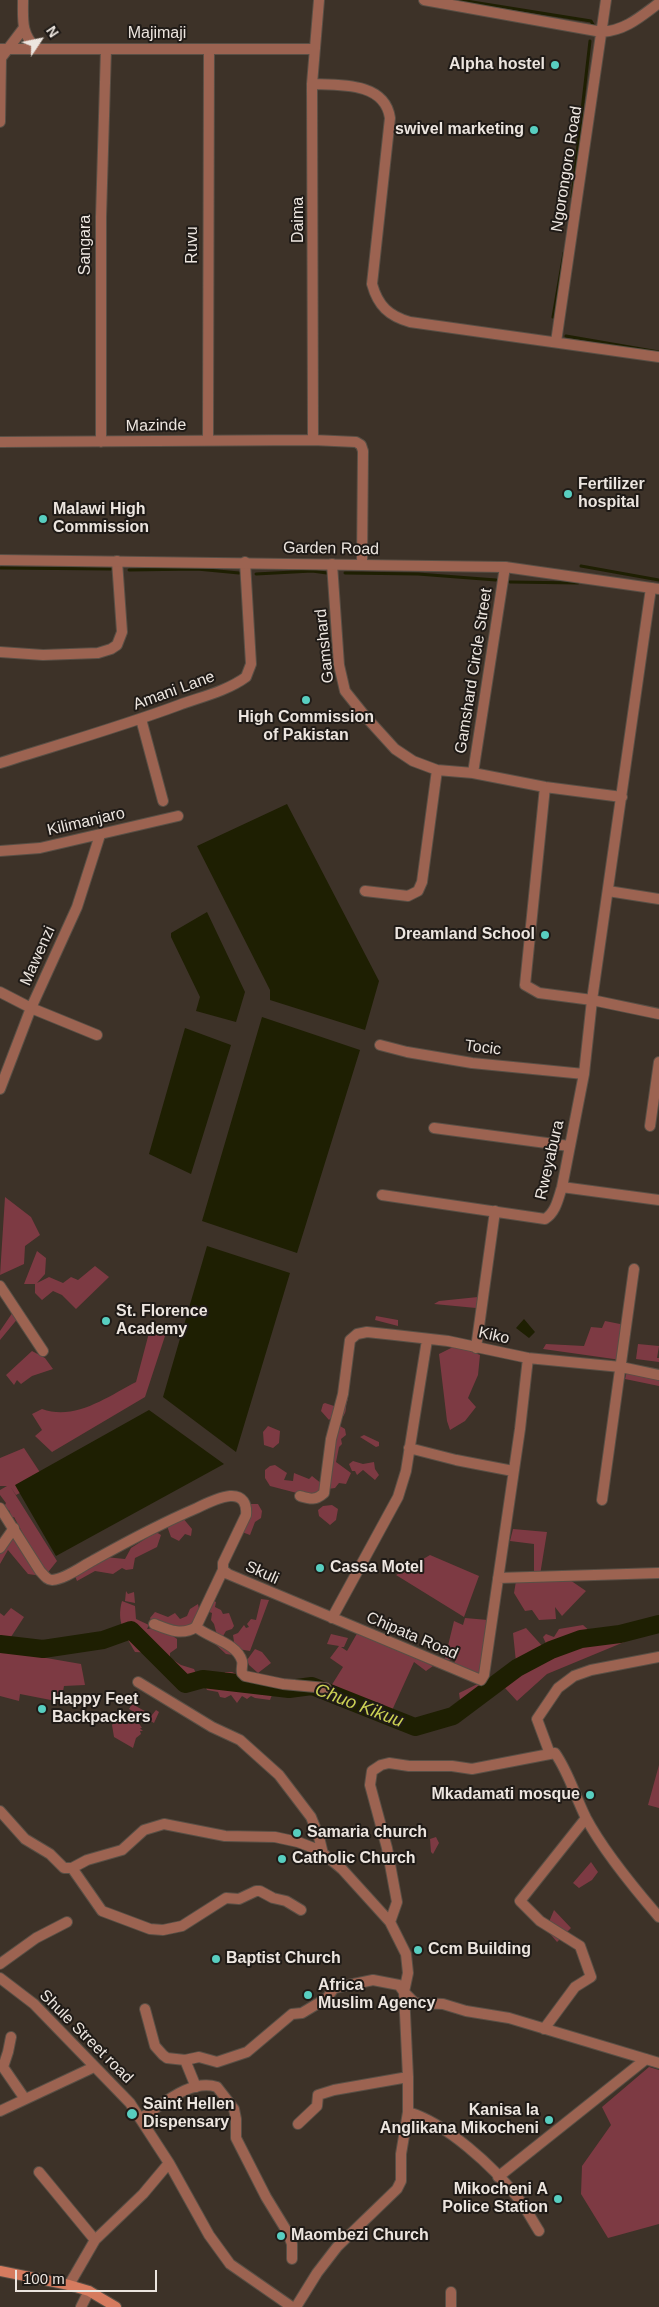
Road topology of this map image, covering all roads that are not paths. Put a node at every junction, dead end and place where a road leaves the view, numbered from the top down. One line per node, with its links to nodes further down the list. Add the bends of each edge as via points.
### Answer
1 (23, 0): 6 (street)
2 (319, 0): 8 (street, Daima)
3 (424, 0): 7 (street)
4 (606, 0): 7 (street, Ngorongoro Road)
5 (659, 3): 7 (street, via 630,25 617,31)
6 (23, 29): 9 (street); 10 (street)
7 (602, 32): 15 (street, Ngorongoro Road)
8 (314, 48): 12 (street, Majimaji); 13 (street, Daima)
9 (4, 49): 10 (street, Majimaji); 14 (street, via 1,58)
10 (36, 49): 11 (street, Majimaji)
11 (106, 49): 12 (street, Majimaji); 20 (street, Sangara, via 101,216)
12 (209, 49): 17 (street, Ruvu)
13 (312, 84): 15 (street, via 368,90 380,98 389,111 372,284 384,310 410,322); 18 (street, Daima)
14 (0, 122)
15 (556, 342): 16 (street)
16 (659, 357)
17 (208, 440): 18 (street, Mazinde); 20 (street, Mazinde)
18 (312, 440): 25 (street, Mazinde, via 356,442 363,448)
19 (0, 442): 20 (street, Mazinde)
20 (101, 442)
21 (0, 560): 22 (street, Garden Road)
22 (117, 561): 23 (street, Garden Road); 28 (street, via 122,632 112,649 98,653 43,655)
23 (246, 562): 24 (street, Garden Road); 29 (street, Amani Lane, via 251,664 246,677)
24 (332, 564): 25 (street, Garden Road); 31 (street, Gamshard, via 339,665 345,691 395,749 413,761)
25 (362, 564): 26 (street, Garden Road)
26 (505, 567): 27 (street, Garden Road); 32 (street, Gamshard Circle Street)
27 (655, 588): 34 (street, Rweyabura)
28 (0, 652)
29 (141, 719): 30 (street, Amani Lane); 35 (street)
30 (0, 763)
31 (437, 770): 32 (street, Gamshard Circle Street); 39 (street, via 422,882 418,890 408,896)
32 (473, 773): 33 (street)
33 (545, 787): 34 (street); 43 (street, via 525,985 539,993)
34 (622, 796): 40 (street, Rweyabura)
35 (163, 801)
36 (178, 816): 37 (street, Kilimanjaro)
37 (100, 835): 38 (street, Kilimanjaro, via 40,848); 44 (street, Mawenzi, via 77,907)
38 (0, 851)
39 (365, 891)
40 (608, 891): 41 (street); 43 (street, Rweyabura)
41 (659, 900)
42 (0, 992): 44 (street)
43 (592, 1000): 45 (street); 49 (street, Rweyabura)
44 (31, 1008): 46 (street); 50 (street, Mawenzi)
45 (659, 1014)
46 (97, 1035)
47 (380, 1045): 49 (street, Tocic, via 472,1062)
48 (659, 1062): 51 (street)
49 (584, 1074): 53 (street, Rweyabura)
50 (0, 1089)
51 (650, 1126)
52 (434, 1128): 53 (street)
53 (569, 1146): 54 (street, Rweyabura)
54 (562, 1187): 56 (street); 57 (street, Rweyabura, via 552,1215 544,1219)
55 (382, 1195): 57 (street, Rweyabura)
56 (659, 1200)
57 (494, 1211): 61 (street)
58 (634, 1269): 64 (street)
59 (0, 1286): 62 (street)
60 (427, 1340): 61 (street, Kiko); 66 (street); 68 (street, Kiko, via 378,1333 356,1334 350,1340 324,1493 312,1500)
61 (476, 1348): 63 (street, Kiko)
62 (43, 1352)
63 (528, 1358): 64 (street, Kiko); 67 (street)
64 (621, 1367): 65 (street, Kiko); 69 (street)
65 (659, 1375)
66 (409, 1448): 67 (street); 76 (street, via 398,1497)
67 (513, 1471): 75 (street)
68 (300, 1496)
69 (602, 1500)
70 (0, 1508): 71 (street)
71 (14, 1528): 72 (street); 73 (street, Skuli, via 40,1571 53,1580 212,1501 239,1497 247,1507 246,1515 223,1563)
72 (0, 1548)
73 (223, 1570): 76 (street, Skuli); 78 (street)
74 (659, 1573): 75 (street)
75 (498, 1578): 76 (street, Chipata Road, via 481,1680)
76 (332, 1618)
77 (154, 1624): 78 (street, via 180,1632)
78 (196, 1627): 81 (street, via 236,1650 245,1676)
79 (659, 1656): 82 (street, via 582,1672 558,1688 537,1719)
80 (138, 1682): 85 (street, via 212,1727 240,1740 279,1775 311,1817)
81 (326, 1688)
82 (550, 1754): 84 (street, via 555,1753 567,1770); 90 (street, via 472,1769 389,1763 372,1771 370,1785 397,1902)
83 (0, 1811): 86 (street, via 30,1843 50,1854 64,1868)
84 (586, 1818): 88 (street); 95 (street, via 520,1901 540,1921 580,1946 590,1977 575,1987)
85 (323, 1854): 86 (street, via 315,1848 286,1839 224,1836 164,1824 144,1830 122,1850); 90 (street, via 342,1869)
86 (72, 1868): 87 (street, via 102,1911 150,1929 182,1926 226,1898 239,1899 260,1891)
87 (300, 1910)
88 (659, 1917)
89 (67, 1922): 91 (street, via 36,1938)
90 (390, 1922): 93 (street, via 406,1954 408,1973)
91 (0, 1964)
92 (0, 1978): 100 (street, Shule Street road, via 34,2004)
93 (404, 1992): 95 (street, via 416,2003 442,2004); 98 (street, via 399,1984 373,1980 334,1988 327,1998 302,2013 292,2014 247,2052 217,2062 199,2057); 101 (street)
94 (145, 2009): 98 (street, via 155,2046 167,2058)
95 (544, 2029): 97 (street)
96 (11, 2036): 103 (street, via 3,2067)
97 (646, 2059): 99 (street); 110 (street)
98 (185, 2060): 102 (street)
99 (659, 2063)
100 (94, 2067): 103 (street); 106 (street, Shule Street road, via 114,2084)
101 (408, 2077): 105 (street); 107 (street, via 318,2095 317,2106)
102 (196, 2087): 106 (street, via 180,2092); 113 (street, via 217,2087 230,2102 236,2119 236,2138 288,2234)
103 (25, 2099): 104 (street)
104 (0, 2111)
105 (408, 2112): 110 (street, via 423,2116 456,2137); 121 (street, via 397,2189 338,2247 316,2274)
106 (141, 2118): 108 (street, Shule Street road)
107 (298, 2124)
108 (169, 2164): 112 (street); 120 (street, Shule Street road, via 209,2235 230,2264)
109 (40, 2172): 112 (street)
110 (498, 2177): 111 (street, via 519,2198)
111 (538, 2231)
112 (95, 2240): 115 (street)
113 (292, 2259)
114 (0, 2271): 115 (main road)
115 (69, 2285): 116 (main road)
116 (89, 2292): 118 (street); 119 (main road)
117 (451, 2292): 122 (street)
118 (82, 2307)
119 (116, 2307)
120 (292, 2307)
121 (296, 2307)
122 (451, 2307)

